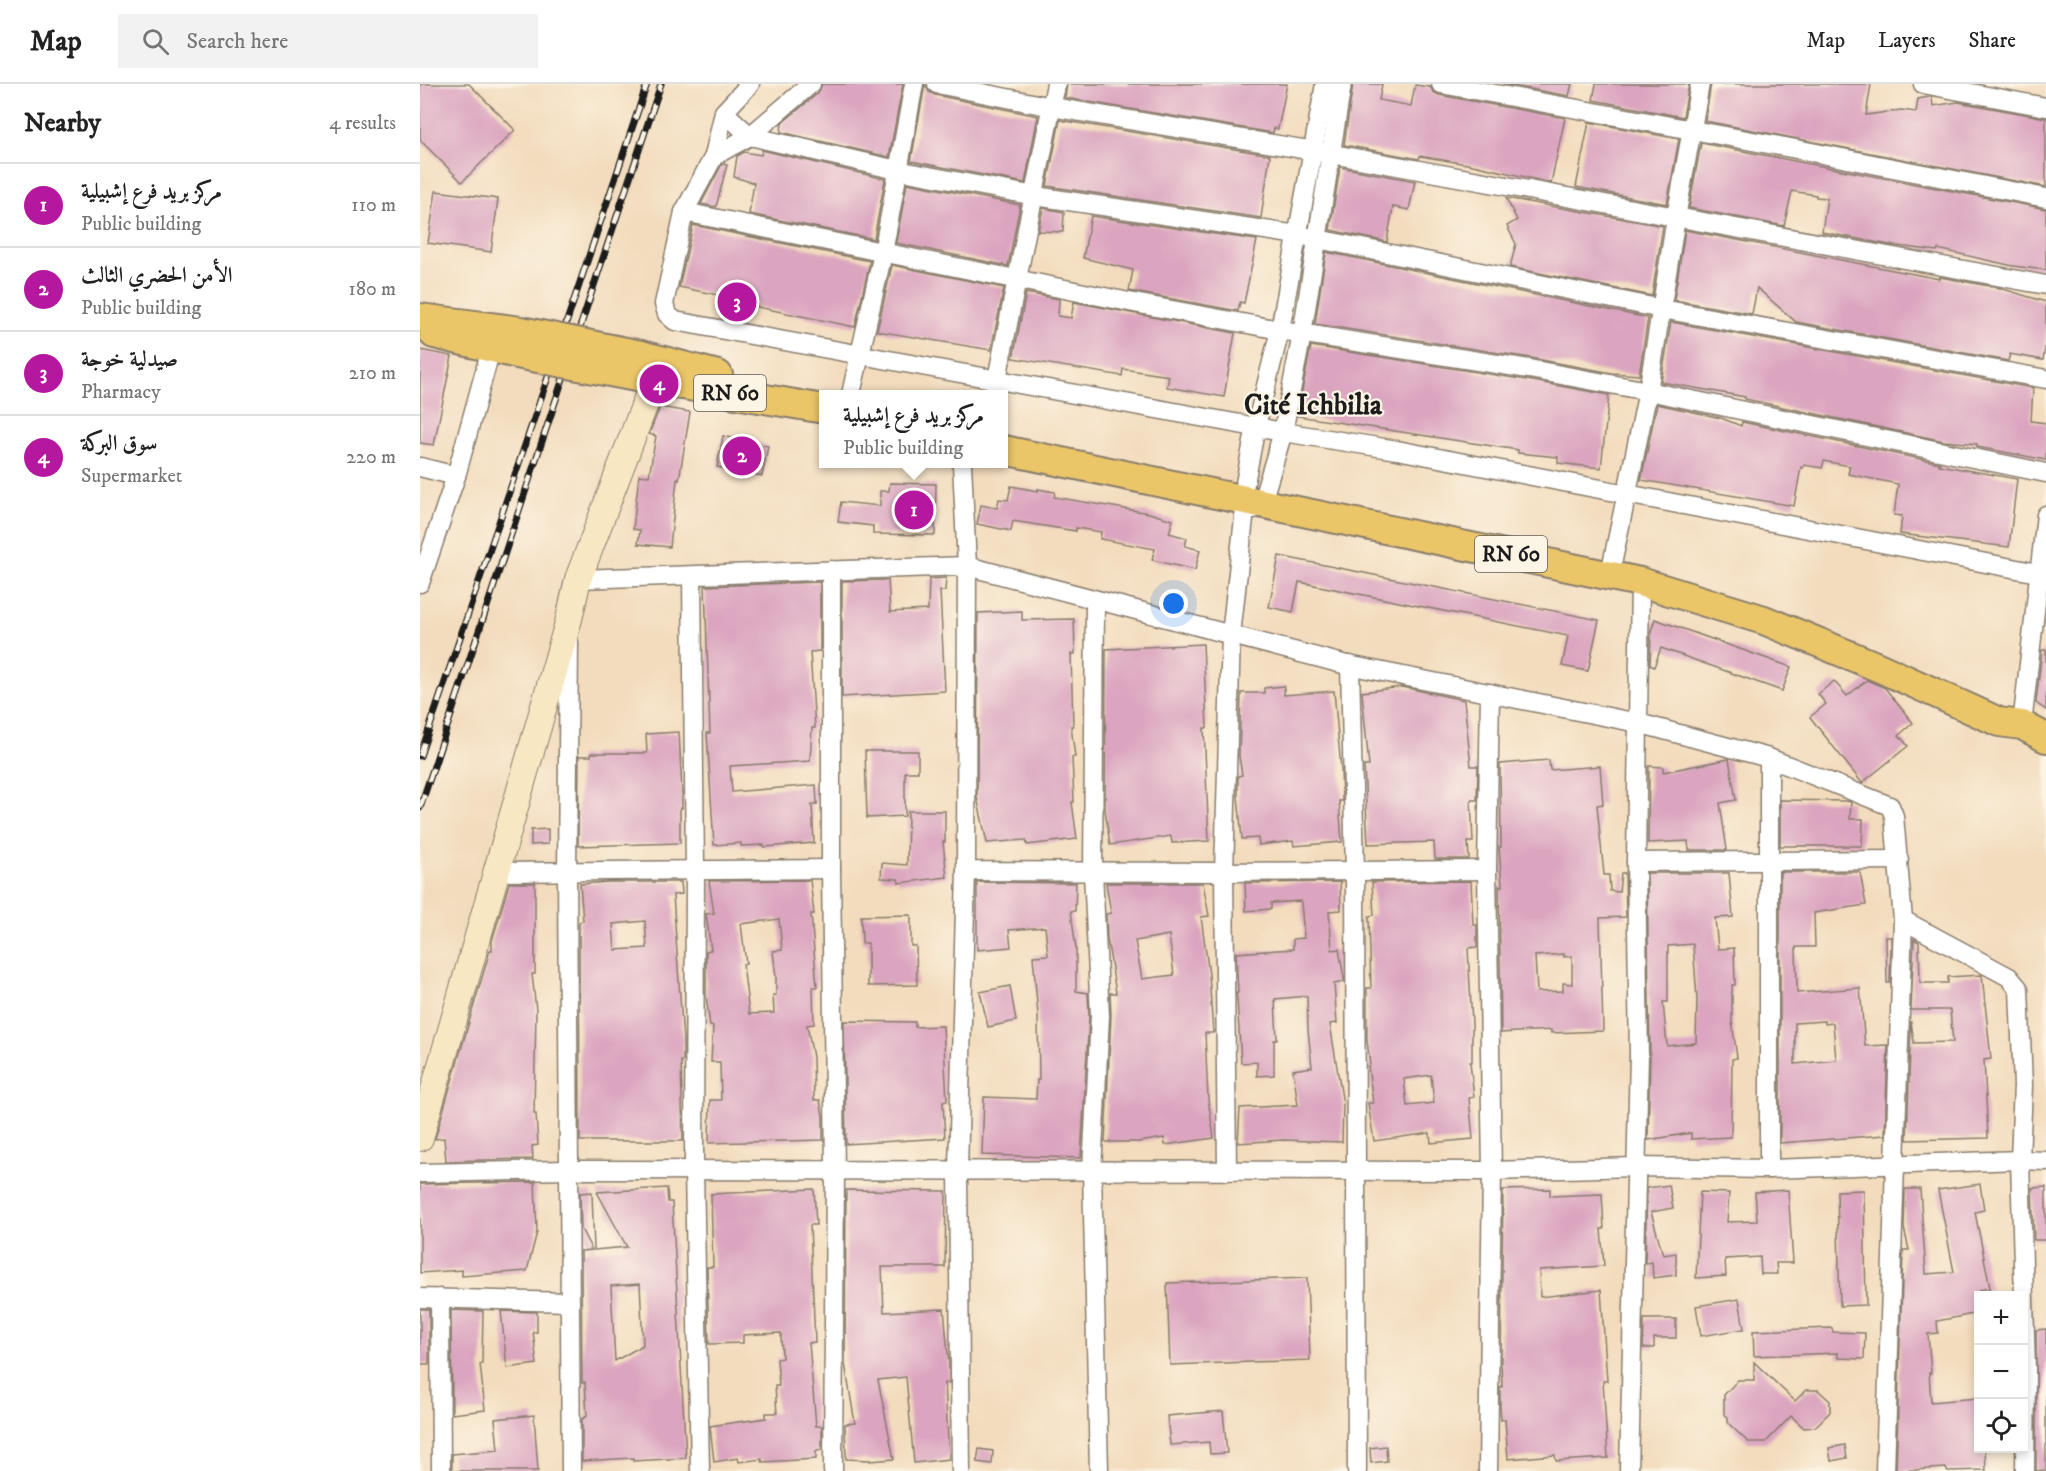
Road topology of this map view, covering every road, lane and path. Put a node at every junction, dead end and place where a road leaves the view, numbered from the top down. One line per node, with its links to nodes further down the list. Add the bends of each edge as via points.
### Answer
1 (750, 84): 13 (street)
2 (811, 84): 15 (street)
3 (914, 84): 19 (street)
4 (937, 84): 11 (street)
5 (1056, 84): 11 (street)
6 (1324, 84): 16 (street)
7 (1342, 84): 17 (street)
8 (1441, 84): 14 (street)
9 (1700, 84): 14 (street)
10 (1923, 84): 12 (street)
11 (1052, 106): 16 (street); 20 (street)
12 (2046, 107)
13 (724, 112): 15 (street); 18 (street)
14 (1693, 130): 21 (street); 23 (street)
15 (750, 136): 18 (street); 19 (street)
16 (1312, 151): 17 (street); 24 (street)
17 (1332, 154): 23 (street); 25 (street)
18 (714, 156): 22 (street)
19 (897, 170): 20 (street); 26 (street)
20 (1035, 196): 24 (street); 27 (street)
21 (2046, 198)
22 (684, 212): 26 (street); 35 (street, via 664,304 675,321)
23 (1676, 218): 28 (street); 29 (street)
24 (1298, 236): 25 (street); 32 (street)
25 (1318, 240): 29 (street); 33 (street)
26 (883, 253): 27 (street); 35 (street)
27 (1017, 280): 32 (street); 38 (street)
28 (2046, 285)
29 (1662, 309): 37 (street); 40 (street)
30 (420, 318): 34 (main road, RN 60)
31 (420, 330): 34 (main road, RN 60)
32 (1280, 330): 33 (street); 42 (street)
33 (1302, 334): 40 (street); 43 (street)
34 (510, 345): 36 (main road, RN 60, bridge); 48 (street)
35 (859, 354): 38 (street); 39 (street)
36 (648, 368): 41 (main road, RN 60); 57 (street)
37 (2046, 379)
38 (995, 387): 42 (street)
39 (852, 390)
40 (1648, 391): 47 (street); 49 (street)
41 (819, 406)
42 (1256, 426): 43 (street); 50 (street)
43 (1284, 432): 49 (street); 50 (street)
44 (1008, 451): 50 (main road, RN 60)
45 (420, 467): 48 (street)
46 (962, 468): 52 (street)
47 (2046, 473)
48 (456, 476): 59 (street)
49 (1627, 495): 54 (street); 55 (street)
50 (1249, 506): 55 (main road, RN 60); 62 (street)
51 (2046, 515): 54 (street)
52 (967, 566): 53 (street); 60 (street); 76 (street)
53 (831, 570): 56 (street); 72 (street)
54 (2038, 573): 66 (street)
55 (1610, 574): 58 (main road, RN 60)
56 (692, 576): 57 (street); 73 (street)
57 (578, 579): 61 (street)
58 (1640, 582): 65 (street); 66 (main road, RN 60, via 1764,620)
59 (420, 583)
60 (1095, 600): 62 (street); 78 (street)
61 (569, 619): 75 (street); 77 (street)
62 (1231, 635): 63 (street); 79 (street)
63 (1350, 665): 64 (street); 80 (street)
64 (1490, 693): 65 (street); 74 (street)
65 (1638, 723): 68 (street); 70 (street)
66 (2022, 728): 67 (main road, RN 60, via 2019,740)
67 (2046, 756)
68 (1769, 758): 69 (street, via 1890,806); 71 (street)
69 (1899, 860): 71 (street); 81 (street)
70 (1636, 862): 71 (street); 86 (street)
71 (1768, 862): 87 (street)
72 (831, 869): 73 (street); 90 (street)
73 (695, 870): 75 (street); 89 (street)
74 (1487, 870): 80 (street); 95 (street)
75 (567, 871): 77 (street); 88 (street)
76 (966, 871): 78 (street); 91 (street)
77 (497, 872): 82 (street)
78 (1093, 872): 79 (street); 92 (street, via 1100,1016)
79 (1224, 872): 80 (street); 93 (street)
80 (1355, 872): 94 (street)
81 (1903, 920): 83 (street, via 2009,977 2019,989 2023,1085); 85 (street)
82 (420, 1138)
83 (2020, 1160): 84 (street); 85 (street); 110 (street)
84 (2046, 1161)
85 (1896, 1164): 87 (street); 109 (street)
86 (1637, 1167): 87 (street); 95 (street); 108 (street)
87 (1769, 1169)
88 (569, 1170): 89 (street); 96 (street); 99 (street)
89 (694, 1170): 90 (street); 102 (street)
90 (836, 1170): 91 (street); 103 (street)
91 (958, 1170): 92 (street); 104 (street)
92 (1092, 1170): 93 (street); 105 (street)
93 (1227, 1171): 94 (street)
94 (1357, 1171): 95 (street); 106 (street)
95 (1492, 1171): 107 (street)
96 (420, 1173)
97 (420, 1298): 98 (street)
98 (440, 1298): 99 (street); 100 (street)
99 (570, 1302): 101 (street)
100 (441, 1471)
101 (571, 1471)
102 (700, 1471)
103 (833, 1471)
104 (961, 1471)
105 (1099, 1471)
106 (1357, 1471)
107 (1488, 1471)
108 (1629, 1471)
109 (1886, 1471)
110 (2025, 1471)

